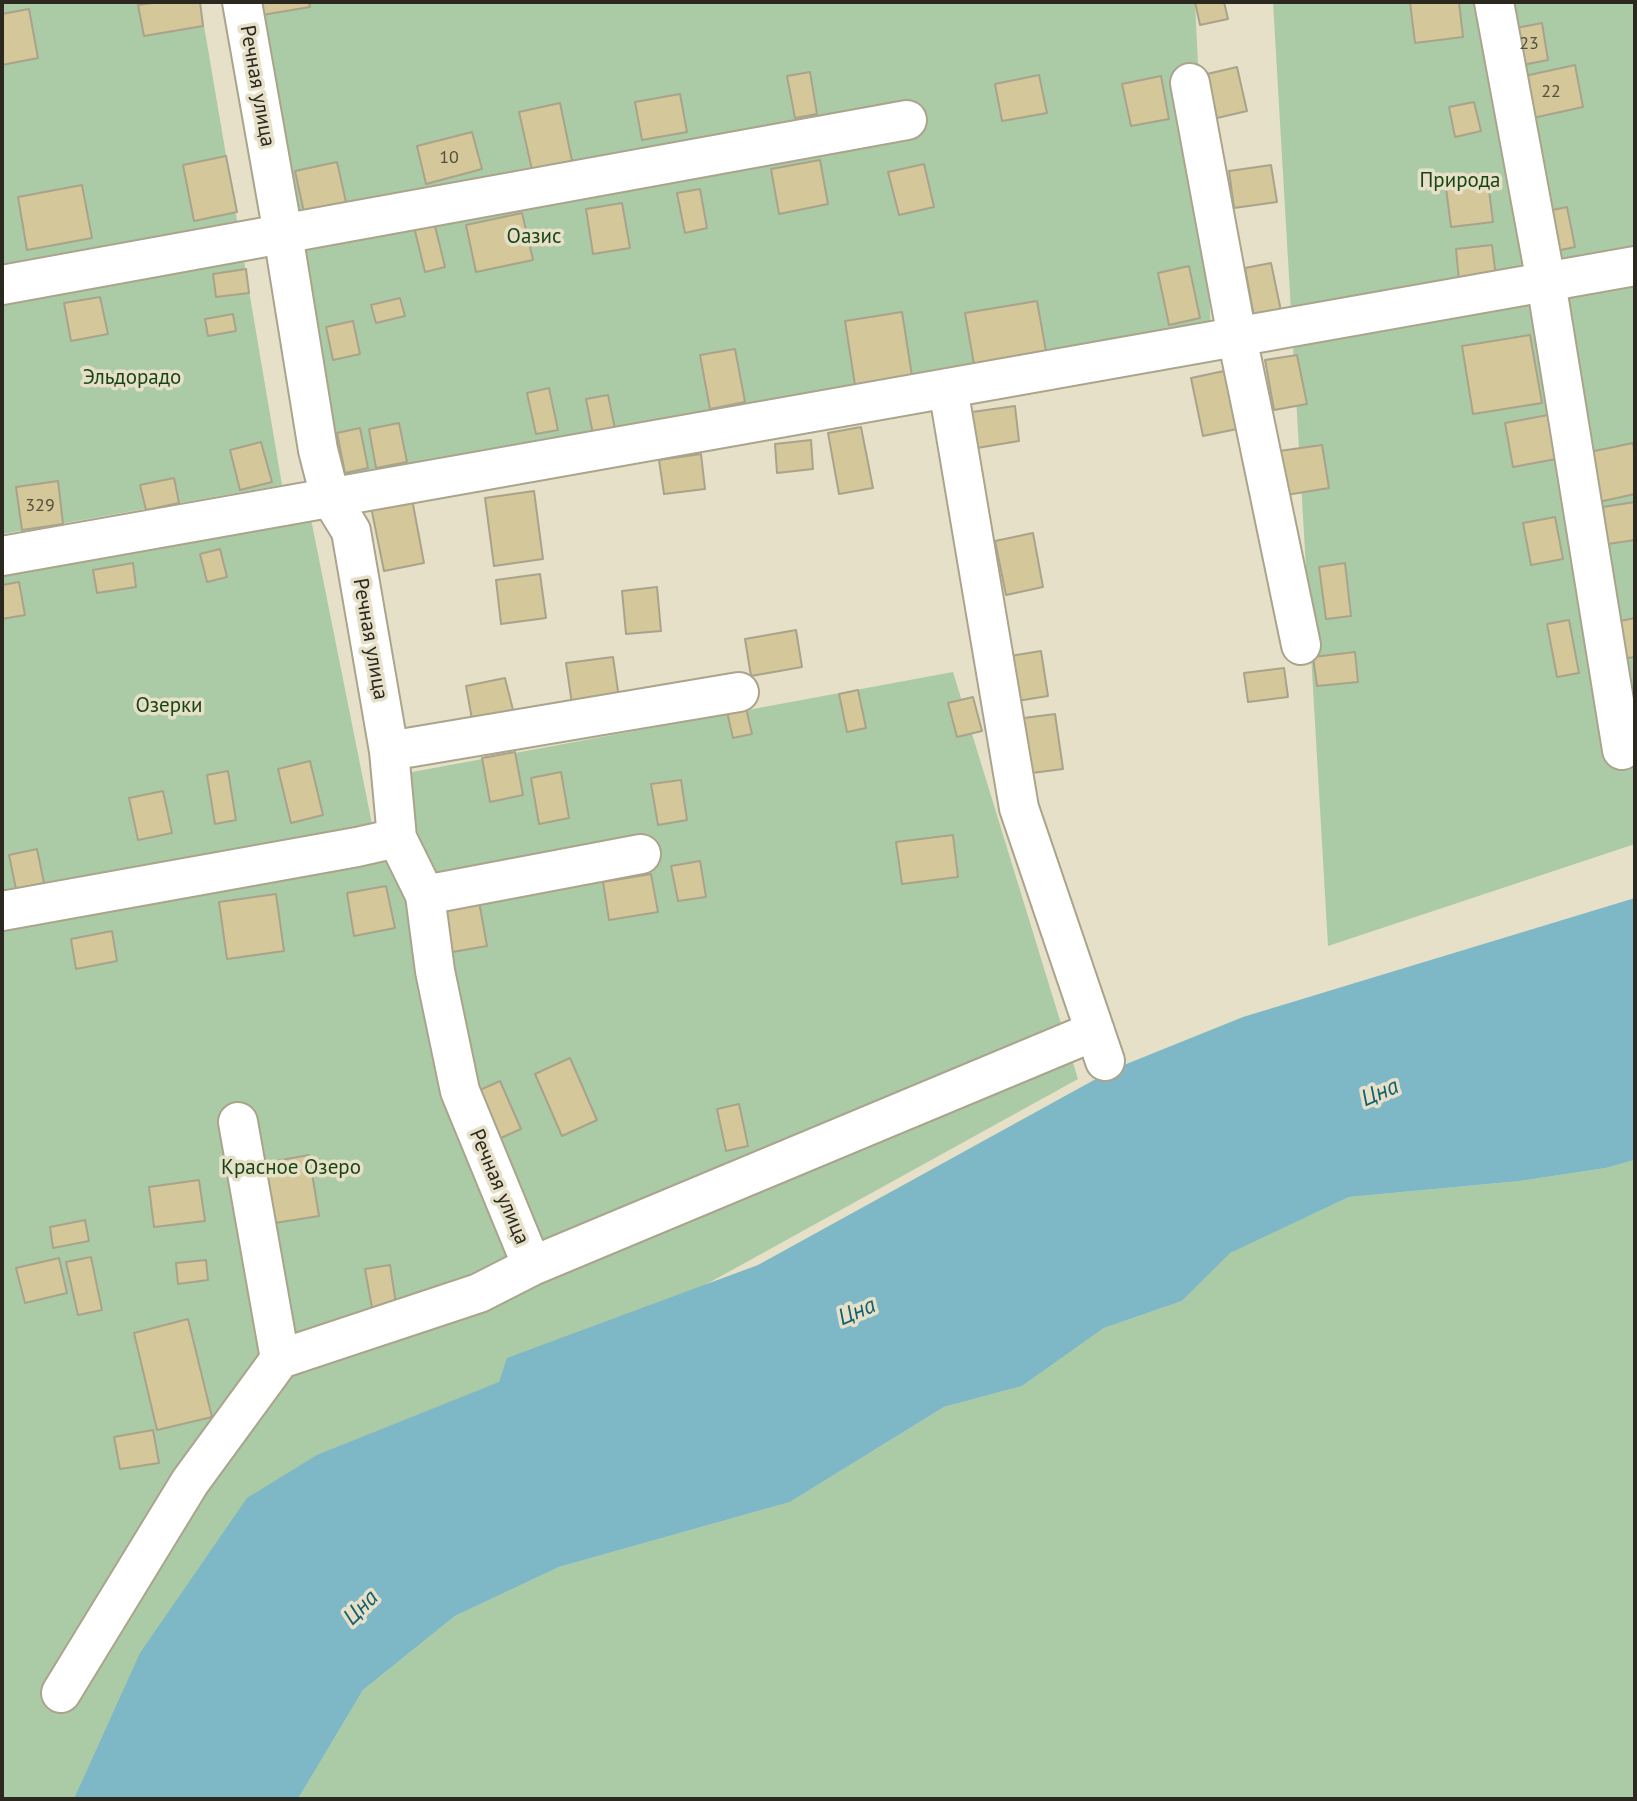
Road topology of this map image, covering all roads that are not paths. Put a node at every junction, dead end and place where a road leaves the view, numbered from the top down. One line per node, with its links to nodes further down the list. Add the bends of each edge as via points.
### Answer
1 (242, 2): 5 (street, Речная улица)
2 (1494, 2): 7 (street)
3 (1190, 83): 9 (street)
4 (907, 120): 5 (street)
5 (283, 234): 8 (street); 11 (street, Речная улица, via 318,450)
6 (1635, 266): 7 (street)
7 (1546, 282): 9 (street); 15 (street)
8 (2, 285)
9 (1237, 337): 10 (street); 13 (street)
10 (948, 388): 11 (street); 22 (street, via 1019,808 1100,1046)
11 (330, 497): 12 (street); 16 (street, Речная улица, via 351,531)
12 (2, 556)
13 (1301, 645)
14 (739, 692): 16 (street)
15 (1622, 750)
16 (389, 751): 17 (street, Речная улица)
17 (397, 838): 19 (street, Речная улица); 20 (street)
18 (641, 854): 19 (street)
19 (425, 895): 22 (street, Речная улица, via 435,971 460,1091)
20 (2, 911)
21 (238, 1122): 23 (street)
22 (532, 1266): 23 (street, via 478,1293)
23 (280, 1359): 24 (street, via 190,1482)
24 (61, 1693)

